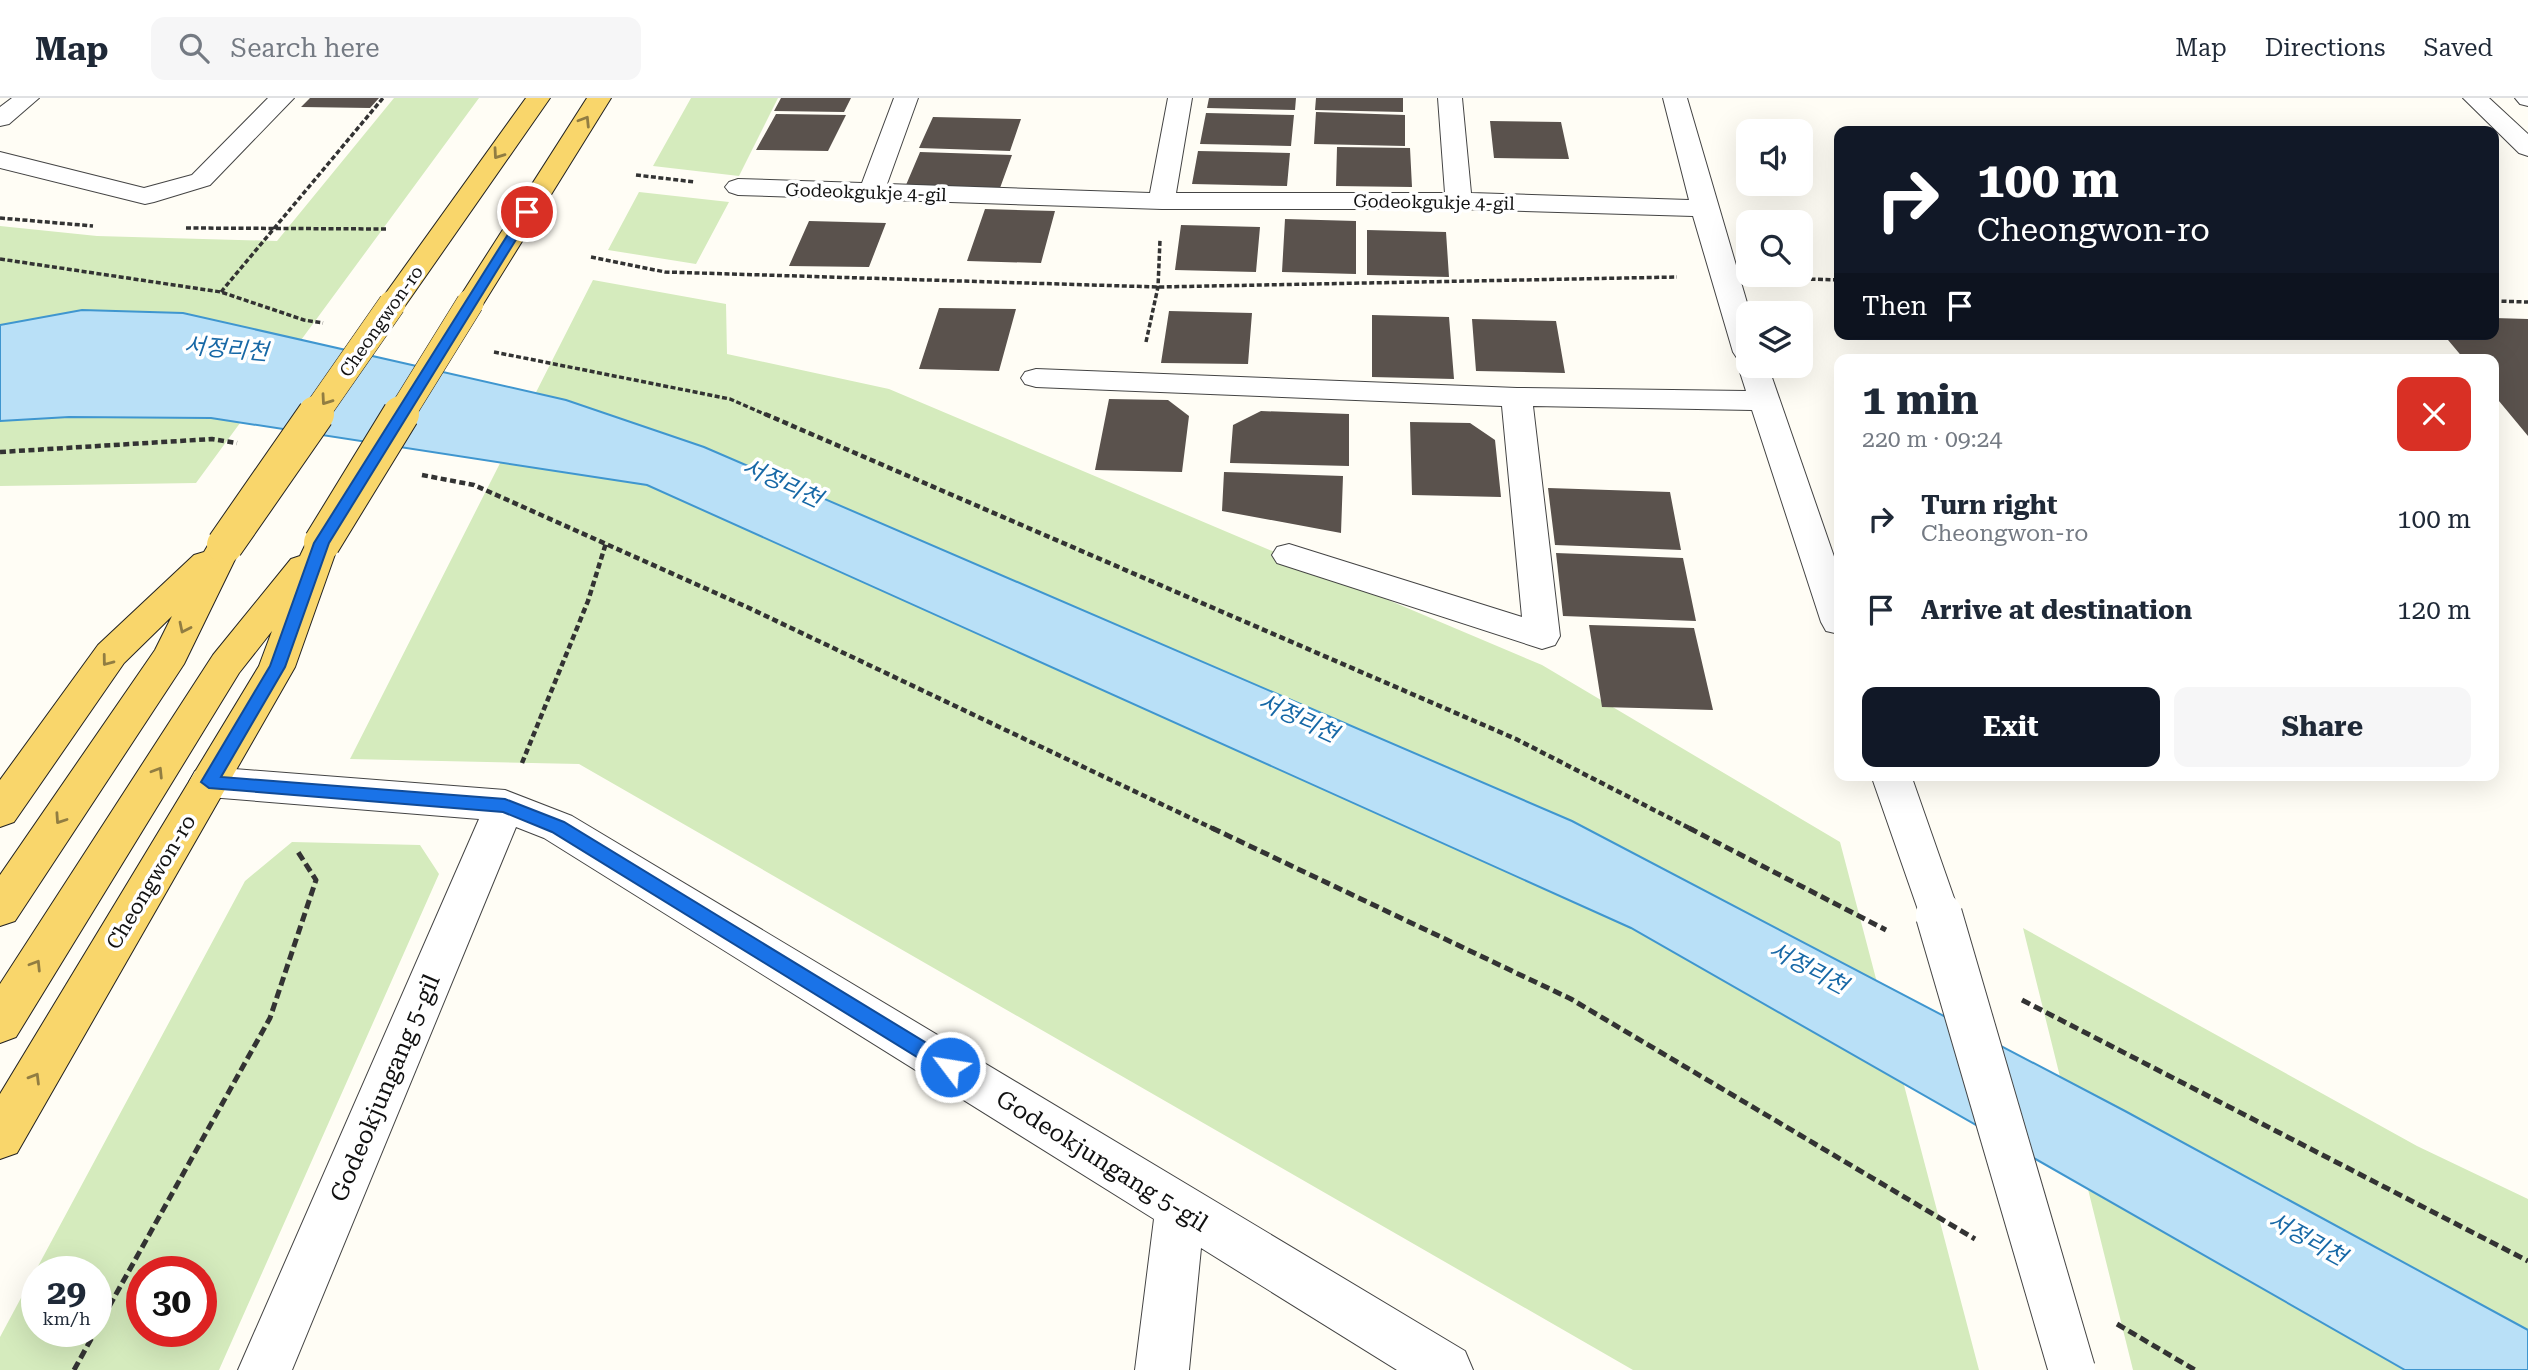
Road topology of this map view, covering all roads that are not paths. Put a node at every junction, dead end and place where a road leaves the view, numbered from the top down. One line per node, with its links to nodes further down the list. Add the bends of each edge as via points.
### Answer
1 (27, 98): 12 (street)
2 (282, 98): 17 (street, via 201,180 145,196)
3 (538, 98): 30 (main road, Cheongwon-ro, one-way to 30, bridge)
4 (599, 98): 29 (main road, Cheongwon-ro, one-way to 4, bridge)
5 (906, 98): 20 (street)
6 (1181, 98): 21 (street)
7 (1450, 98): 22 (street)
8 (1675, 98): 23 (street)
9 (2459, 98): 13 (street)
10 (2475, 98): 16 (street)
11 (2494, 98): 14 (street)
12 (0, 119)
13 (2487, 126)
14 (2528, 128)
15 (2499, 138): 18 (street)
16 (2528, 148)
17 (0, 160)
18 (2528, 165)
19 (738, 187): 20 (street, Godeokgukje 4-gil)
20 (871, 193): 21 (street, Godeokgukje 4-gil)
21 (1162, 201): 22 (street, Godeokgukje 4-gil)
22 (1459, 201): 23 (street, Godeokgukje 4-gil)
23 (1705, 208): 24 (street)
24 (1736, 316)
25 (1036, 378): 27 (street)
26 (1757, 378): 28 (street)
27 (1517, 397): 28 (street); 31 (street, via 1542,636)
28 (1764, 401): 32 (street)
29 (321, 543): 34 (main road, Cheongwon-ro, via 278,667); 38 (main road, Cheongwon-ro, one-way to 29, via 226,664)
30 (225, 545): 36 (main road, Cheongwon-ro, one-way to 36, via 111,654); 37 (main road, Cheongwon-ro, one-way to 37, via 171,654)
31 (1289, 555)
32 (1834, 607)
33 (1893, 781): 44 (street, bridge, via 1939,915)
34 (209, 782): 35 (street, Godeokjungang 5-gil); 39 (main road, Cheongwon-ro, one-way to 34)
35 (505, 806): 40 (street, Godeokjungang 5-gil, via 558,827); 41 (street, Godeokjungang 5-gil)
36 (0, 811)
37 (0, 909)
38 (0, 1023)
39 (0, 1137)
40 (1180, 1208): 42 (street); 43 (street, Godeokjungang 5-gil)
41 (265, 1370)
42 (1161, 1370)
43 (1446, 1370)
44 (2072, 1370)

